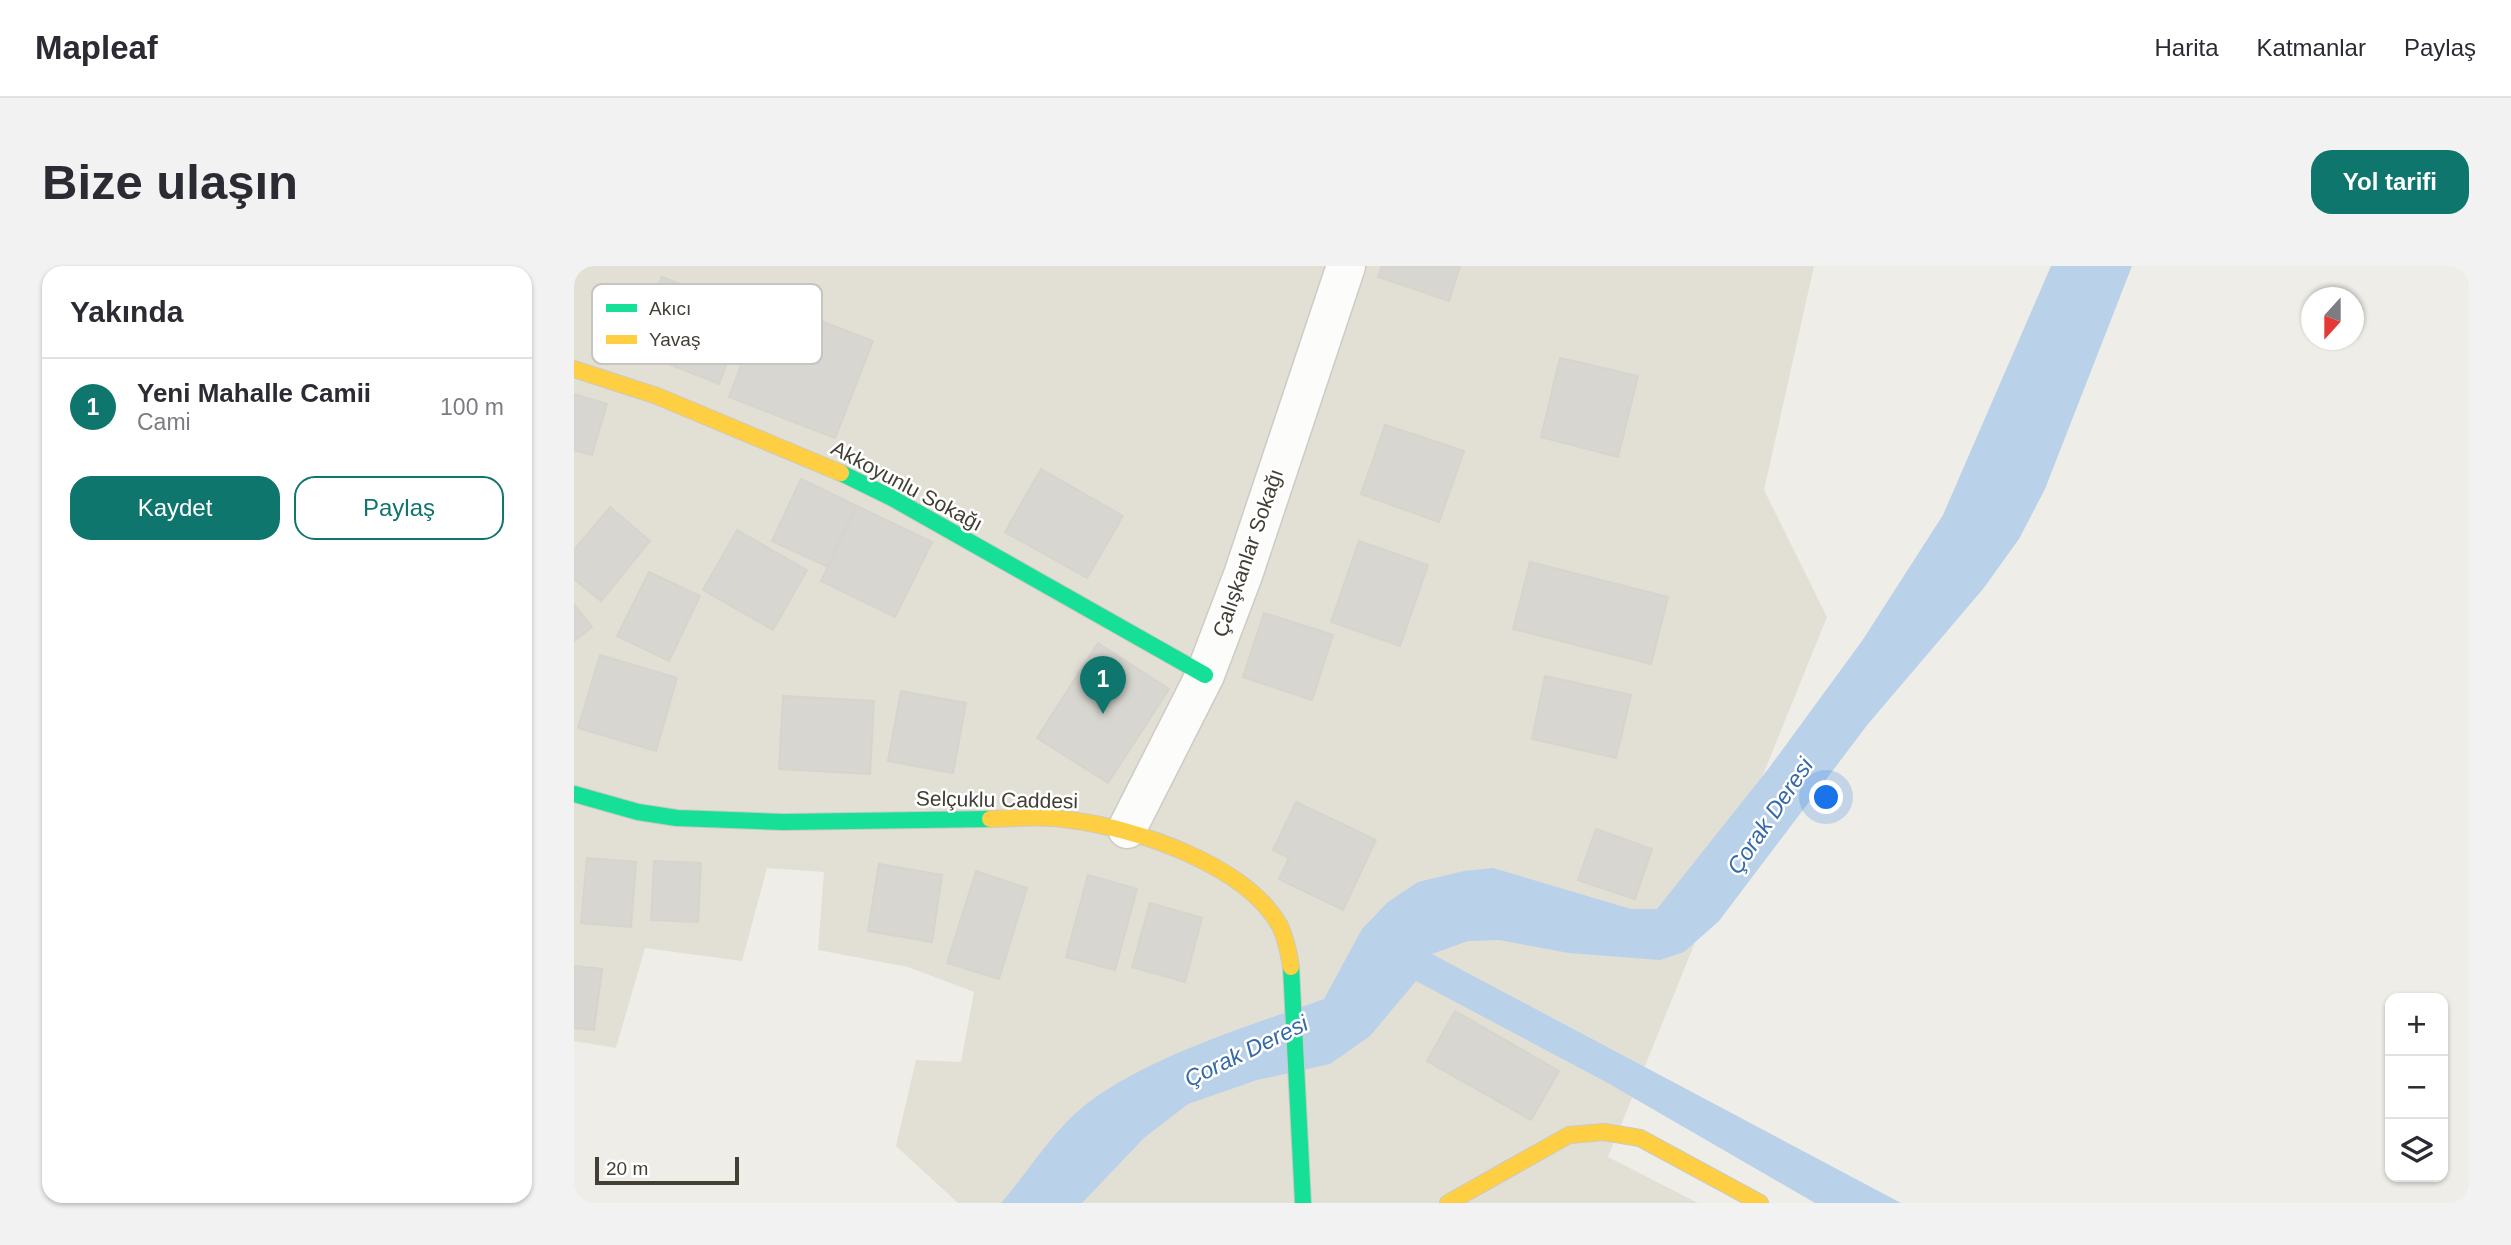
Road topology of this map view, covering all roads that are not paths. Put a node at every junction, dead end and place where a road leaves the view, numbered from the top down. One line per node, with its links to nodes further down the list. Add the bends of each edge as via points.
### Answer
1 (1346, 266): 3 (street, Çalışkanlar Sokağı)
2 (574, 369): 3 (street, Akkoyunlu Sokağı, via 657,396 834,469)
3 (1205, 675): 5 (street, Çalışkanlar Sokağı)
4 (574, 794): 5 (street, Selçuklu Caddesi, via 673,818 1069,819)
5 (1127, 829): 6 (street, Selçuklu Caddesi, via 1181,850 1228,877 1278,924 1292,971)
6 (1303, 1203)
7 (1448, 1203): 8 (street, via 1569,1135 1604,1132 1640,1138)
8 (1760, 1203)

